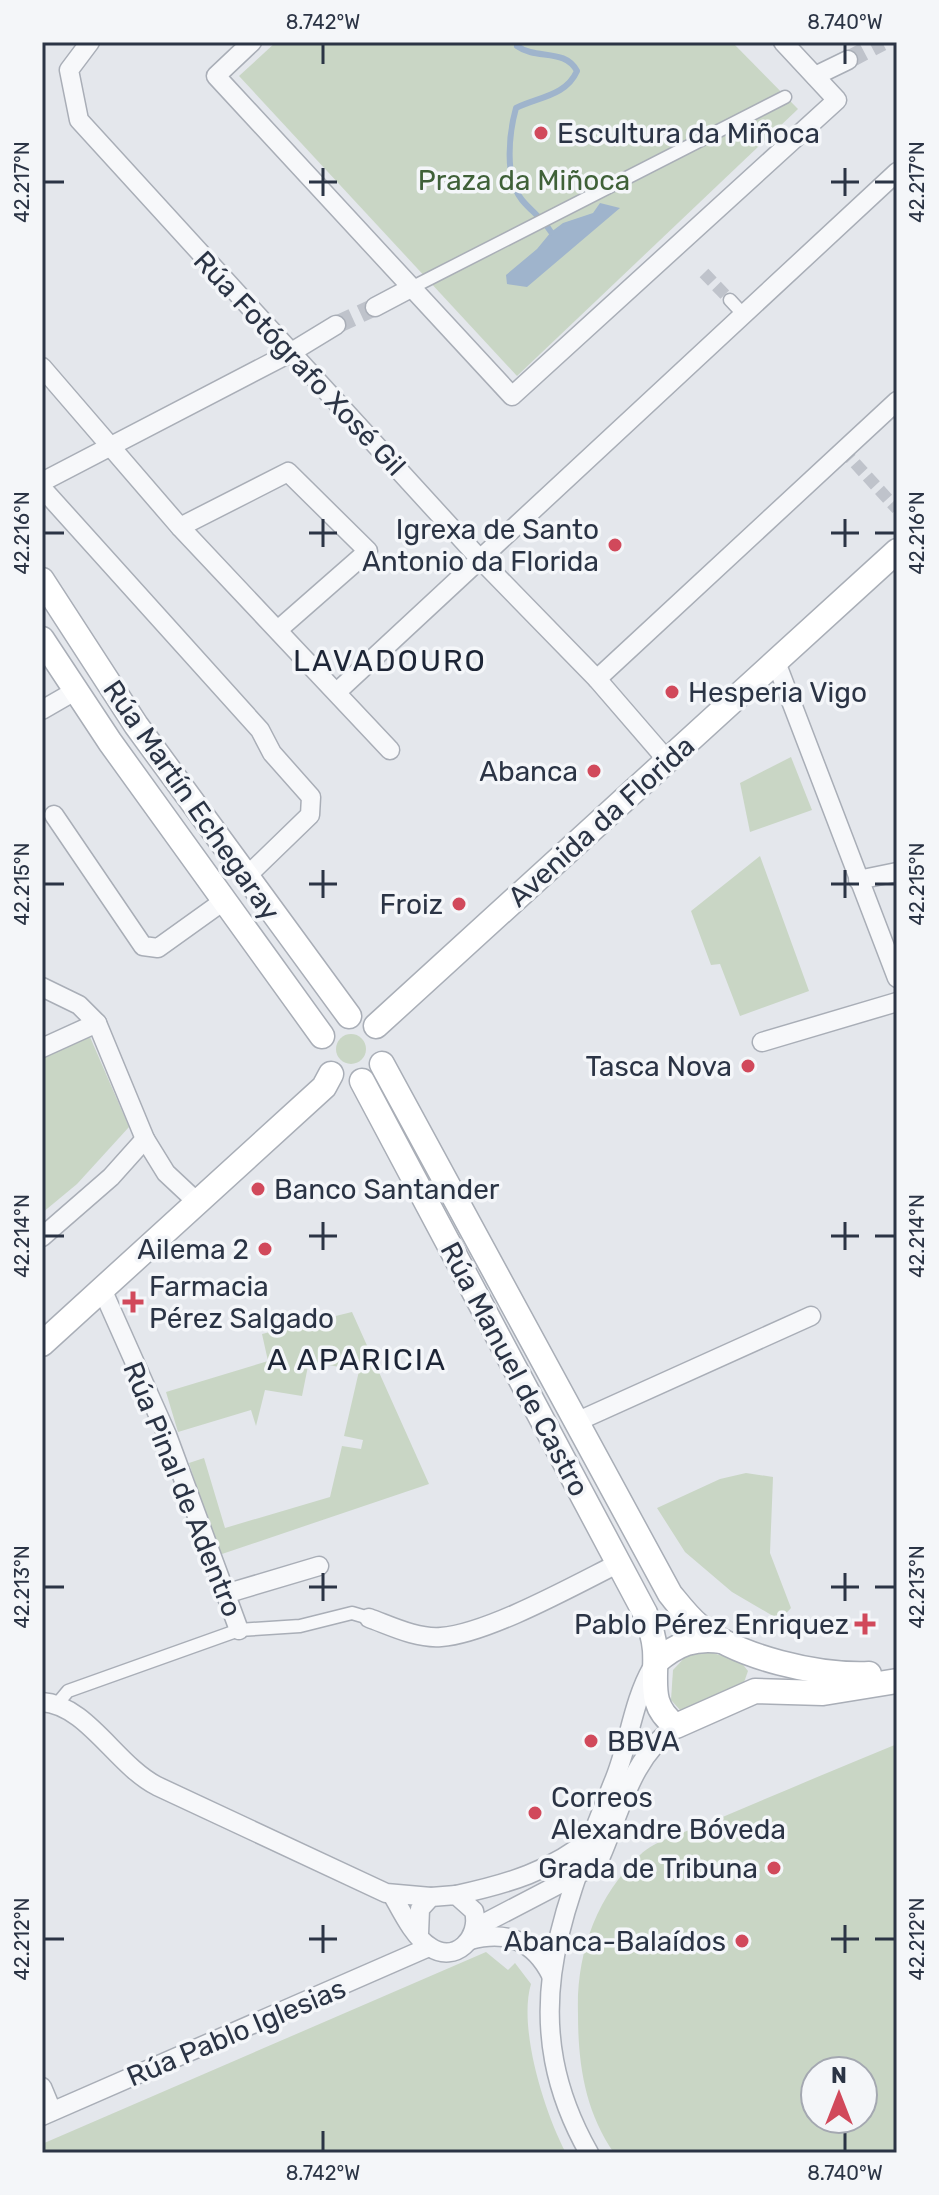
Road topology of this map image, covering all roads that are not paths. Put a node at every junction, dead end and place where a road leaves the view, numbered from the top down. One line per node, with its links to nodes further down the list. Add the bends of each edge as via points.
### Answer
1 (90, 42): 4 (street)
2 (252, 42): 9 (street, via 216,76)
3 (783, 42): 6 (street)
4 (75, 49): 12 (street, Rúa Fotógrafo Xosé Gil, via 69,70 79,120)
5 (848, 60): 6 (street)
6 (815, 76): 9 (street, via 837,100 512,396)
7 (785, 97): 9 (street)
8 (897, 172): 20 (street, via 736,307)
9 (411, 288): 10 (street)
10 (375, 307)
11 (336, 325): 12 (street)
12 (290, 353): 15 (street); 20 (street, Rúa Fotógrafo Xosé Gil)
13 (42, 367): 15 (street)
14 (897, 401): 25 (street)
15 (111, 448): 16 (street); 18 (street)
16 (42, 482)
17 (42, 488): 33 (street, via 260,730 272,753 311,797 310,815)
18 (180, 527): 22 (street); 22 (street, via 288,472 368,551)
19 (897, 551): 24 (main road, Avenida da Florida)
20 (479, 558): 25 (street, Rúa Fotógrafo Xosé Gil); 27 (street)
21 (42, 580): 33 (main road, Rúa Martín Echegaray, via 136,725)
22 (279, 629): 27 (street)
23 (42, 639): 26 (main road, Rúa Martín Echegaray)
24 (776, 662): 30 (main road, Avenida da Florida); 34 (street)
25 (597, 679): 30 (street, Rúa Fotógrafo Xosé Gil)
26 (75, 691): 28 (street); 35 (main road, Rúa Martín Echegaray)
27 (338, 691): 29 (street)
28 (42, 710)
29 (390, 750)
30 (667, 760): 41 (main road, Avenida da Florida)
31 (54, 815): 35 (street, via 143,946 158,948)
32 (897, 872): 34 (street)
33 (246, 877): 39 (main road, Rúa Martín Echegaray)
34 (858, 880): 36 (street)
35 (225, 900): 42 (main road, Rúa Martín Echegaray)
36 (897, 978)
37 (42, 987): 40 (street, via 79,1005)
38 (897, 1002): 43 (street)
39 (349, 1016): 41 (main road); 42 (main road, via 333,1022)
40 (97, 1023): 44 (street); 48 (street)
41 (376, 1026): 45 (main road, via 385,1044)
42 (322, 1036): 46 (main road, via 320,1056)
43 (762, 1042)
44 (42, 1048)
45 (382, 1064): 47 (main road); 54 (main road, Rúa Manuel de Castro)
46 (331, 1074): 47 (main road); 49 (main road, via 324,1087)
47 (362, 1081): 55 (main road, Rúa Manuel de Castro)
48 (145, 1139): 49 (street, via 166,1173); 50 (street, via 111,1177)
49 (197, 1202): 51 (main road)
50 (42, 1237)
51 (102, 1289): 53 (main road); 57 (street, Rúa Pinal de Adentro, via 167,1435)
52 (811, 1316): 54 (street, Rúa Manuel de Castro)
53 (42, 1344)
54 (576, 1422): 60 (main road, Rúa Manuel de Castro, via 670,1594)
55 (619, 1563): 58 (street, Rúa Pinal de Adentro, via 515,1614 440,1637); 62 (main road, Rúa Manuel de Castro, via 652,1630)
56 (319, 1566): 57 (street)
57 (225, 1594): 59 (street, Rúa Pinal de Adentro)
58 (369, 1618): 59 (street, Rúa Pinal de Adentro, via 352,1613 300,1626)
59 (239, 1630): 66 (street, via 68,1691)
60 (722, 1641): 61 (main road); 62 (main road, via 683,1643)
61 (749, 1651): 63 (main road, via 833,1673); 65 (main road, via 759,1668)
62 (656, 1662): 67 (main road, via 655,1701); 68 (street)
63 (897, 1671)
64 (897, 1681): 65 (main road, via 823,1693)
65 (755, 1691): 67 (main road)
66 (50, 1703): 71 (street, via 73,1711 139,1777)
67 (676, 1726): 69 (street, via 648,1750 601,1856)
68 (594, 1836): 69 (street); 70 (street, via 534,1873)
69 (576, 1877): 73 (street); 75 (street, via 561,1919)
70 (456, 1895): 72 (street); 73 (street, via 474,1911)
71 (393, 1896): 72 (street); 74 (street)
72 (431, 1897): 74 (street, via 420,1909)
73 (473, 1934): 74 (street, via 456,1951 437,1951); 75 (street, via 519,1941 542,1956)
74 (424, 1940): 77 (street, Rúa Pablo Iglesias)
75 (551, 1975): 78 (street, via 554,2053 570,2113)
76 (42, 2087): 77 (street)
77 (47, 2113)
78 (589, 2153)

